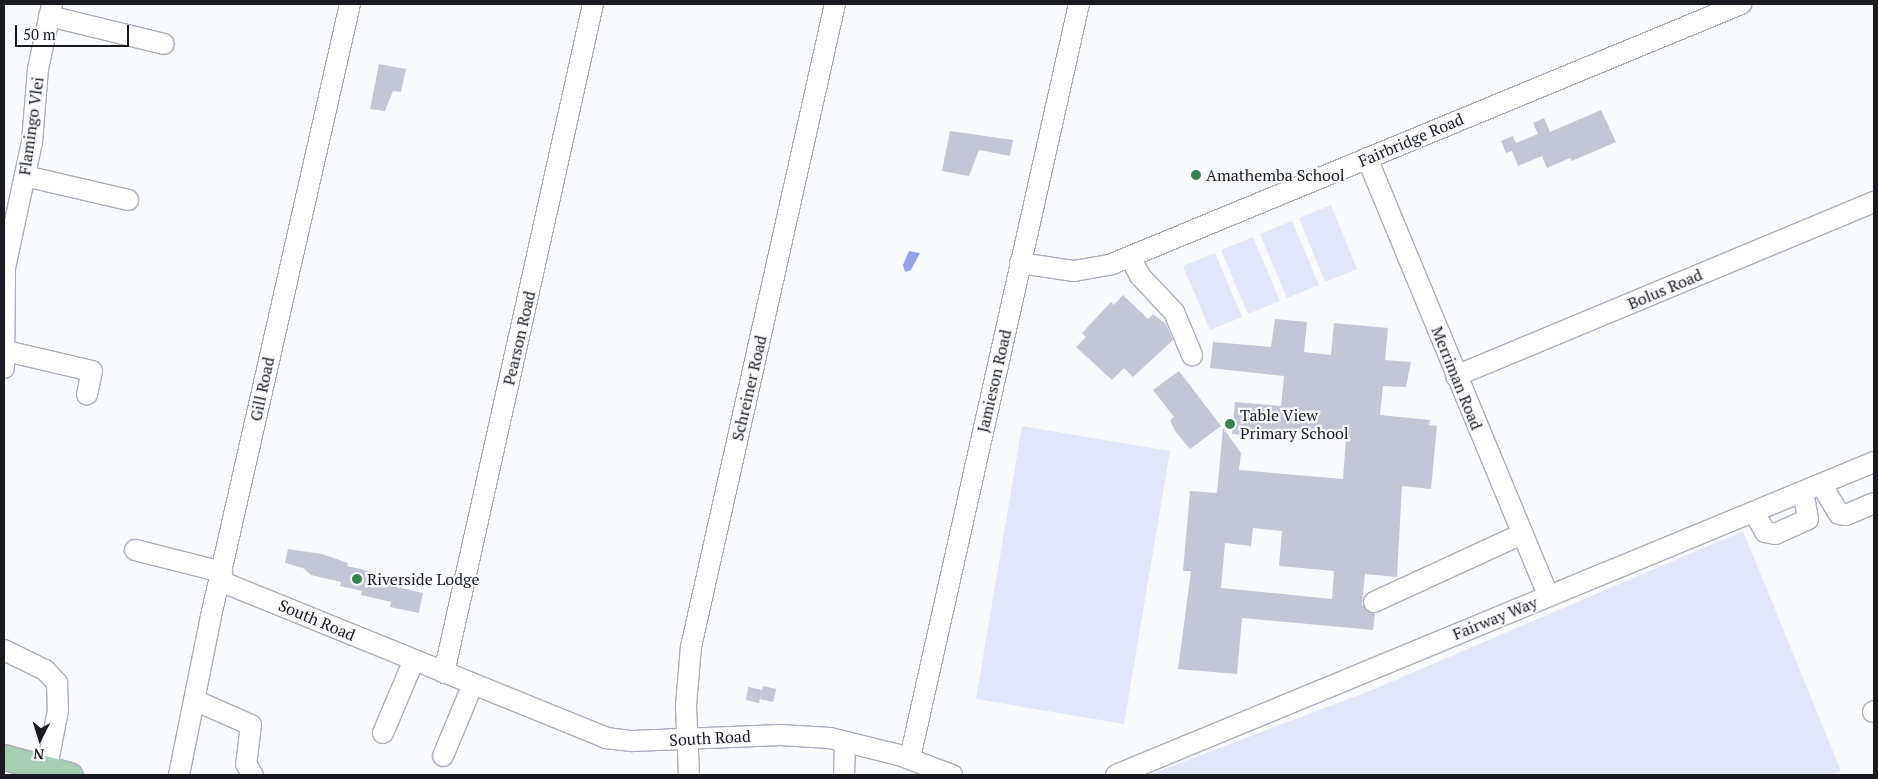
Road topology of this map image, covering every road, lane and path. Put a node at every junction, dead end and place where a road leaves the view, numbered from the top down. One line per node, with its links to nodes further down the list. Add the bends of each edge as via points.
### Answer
1 (350, 4): 24 (street, Gill Road)
2 (593, 4): 29 (street, Pearson Road)
3 (835, 4): 33 (street, Schreiner Road, via 691,648)
4 (1079, 4): 13 (street, Jamieson Road)
5 (1741, 4): 8 (street, Fairbridge Road)
6 (50, 10): 7 (street); 9 (street, Flamingo Vlei)
7 (164, 44)
8 (1367, 158): 12 (street, Fairbridge Road); 16 (street, Merriman Road)
9 (25, 176): 10 (street); 15 (street, Flamingo Vlei, via 5,268)
10 (128, 200)
11 (1874, 202): 16 (street, Bolus Road)
12 (1130, 257): 13 (street, Fairbridge Road, via 1090,270); 14 (street, via 1140,276 1174,312)
13 (1020, 263): 37 (street, Jamieson Road)
14 (1192, 355)
15 (5, 359): 17 (street, via 92,371)
16 (1456, 376): 22 (street, Merriman Road)
17 (87, 394)
18 (1874, 462): 19 (street, Fairway Way)
19 (1812, 488): 20 (street, via 1839,514 1846,515); 21 (street, Fairway Way); 21 (street, via 1808,519 1775,534 1765,532)
20 (1874, 503)
21 (1754, 512): 25 (street, Fairway Way)
22 (1522, 534): 25 (street, Merriman Road); 26 (street)
23 (135, 550): 24 (street, South Road)
24 (221, 576): 28 (street, South Road); 31 (street, Gill Road)
25 (1548, 596): 45 (street, Fairway Way)
26 (1374, 602)
27 (4, 650): 38 (street, via 45,670 57,683 58,710)
28 (414, 660): 29 (street, South Road); 32 (street)
29 (444, 672): 30 (street, South Road)
30 (473, 684): 33 (street, South Road, via 606,738); 35 (street)
31 (194, 700): 40 (street, Gill Road); 41 (street, via 248,721 252,733 246,764)
32 (383, 733)
33 (687, 740): 34 (street, South Road, via 781,735); 42 (street, Schreiner Road)
34 (846, 742): 37 (street, South Road); 43 (street)
35 (443, 756)
36 (4, 757): 38 (main road)
37 (910, 758): 44 (street, South Road)
38 (47, 767): 39 (main road)
39 (70, 775)
40 (179, 775)
41 (252, 775)
42 (688, 775)
43 (844, 775)
44 (952, 775)
45 (1116, 775)

